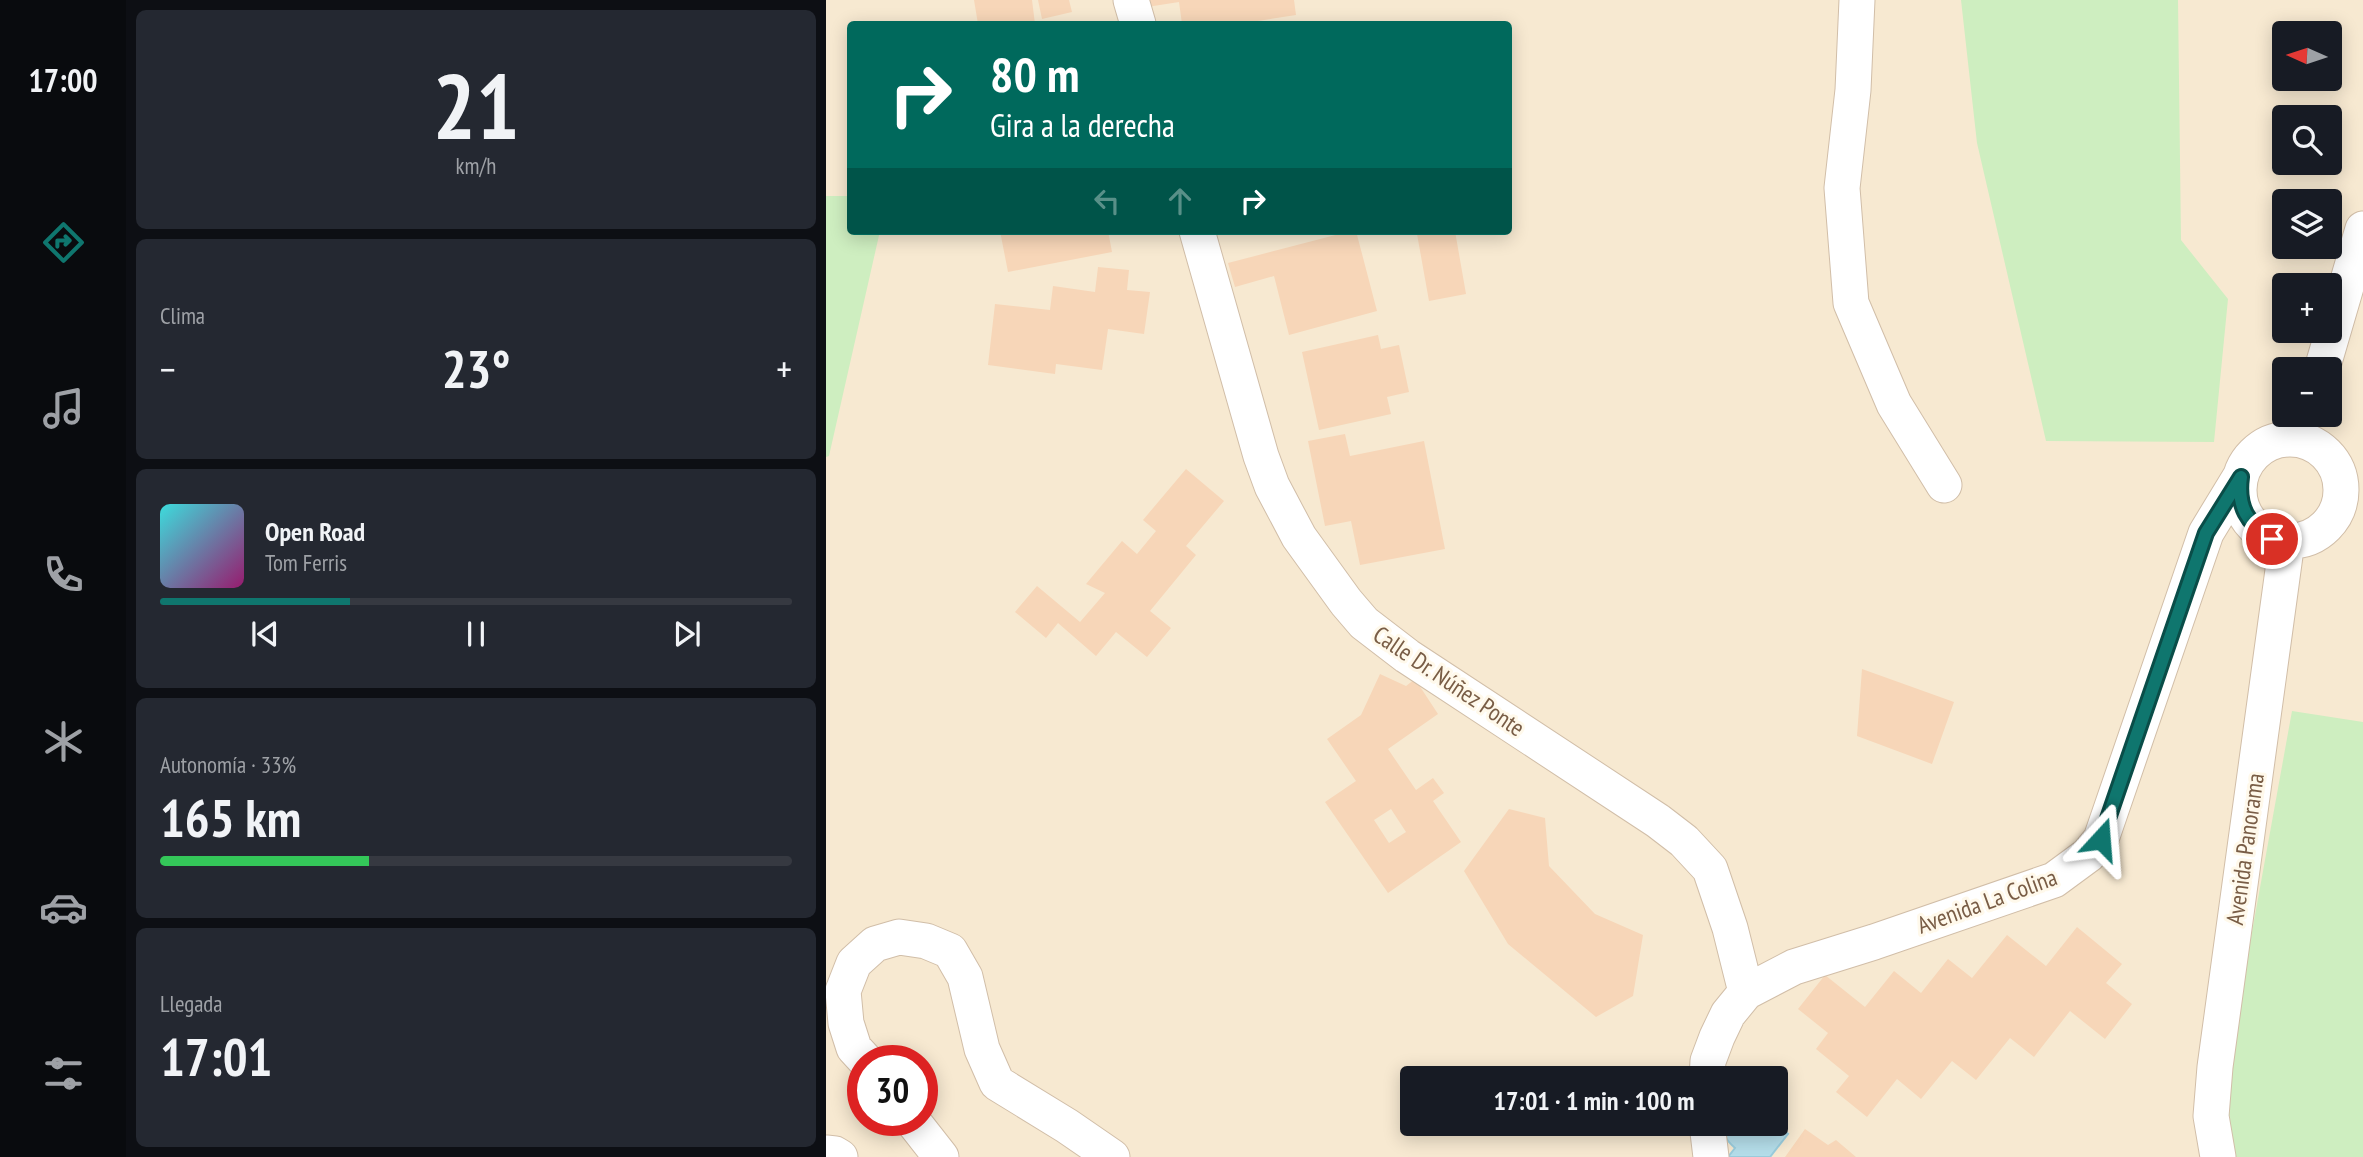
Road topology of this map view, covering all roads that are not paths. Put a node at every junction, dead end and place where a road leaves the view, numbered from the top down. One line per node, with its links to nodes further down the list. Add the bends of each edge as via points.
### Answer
1 (1131, 0): 3 (street)
2 (1857, 0): 9 (street, via 1842,188 1851,303 1894,404)
3 (1137, 21)
4 (2363, 229): 6 (street)
5 (1198, 235): 11 (street, Calle Dr. Núñez Ponte, via 1272,486 1315,561 1364,623 1407,656 1684,841 1710,869)
6 (2326, 357)
7 (2305, 427): 8 (street, via 2264,446 2247,462); 10 (street, via 2338,472 2339,505 2319,532 2304,540)
8 (2241, 477): 10 (street, via 2241,507 2248,520 2272,539); 11 (street, Avenida La Colina, via 2206,533 2101,839 2088,855 2054,880 1794,967)
9 (1944, 485)
10 (2287, 541): 21 (street, Avenida Panorama, via 2215,1067 2211,1116)
11 (1746, 992): 13 (street, Avenida La Colina, via 1728,1014)
12 (853, 1045): 19 (street, via 843,992 854,963 875,944 899,937 950,951 965,977 982,1049 997,1083)
13 (1708, 1066)
14 (925, 1136): 18 (street)
15 (1708, 1136): 20 (street)
16 (826, 1153): 17 (street)
17 (840, 1157)
18 (941, 1157)
19 (1112, 1157)
20 (1711, 1157)
21 (2218, 1157)

